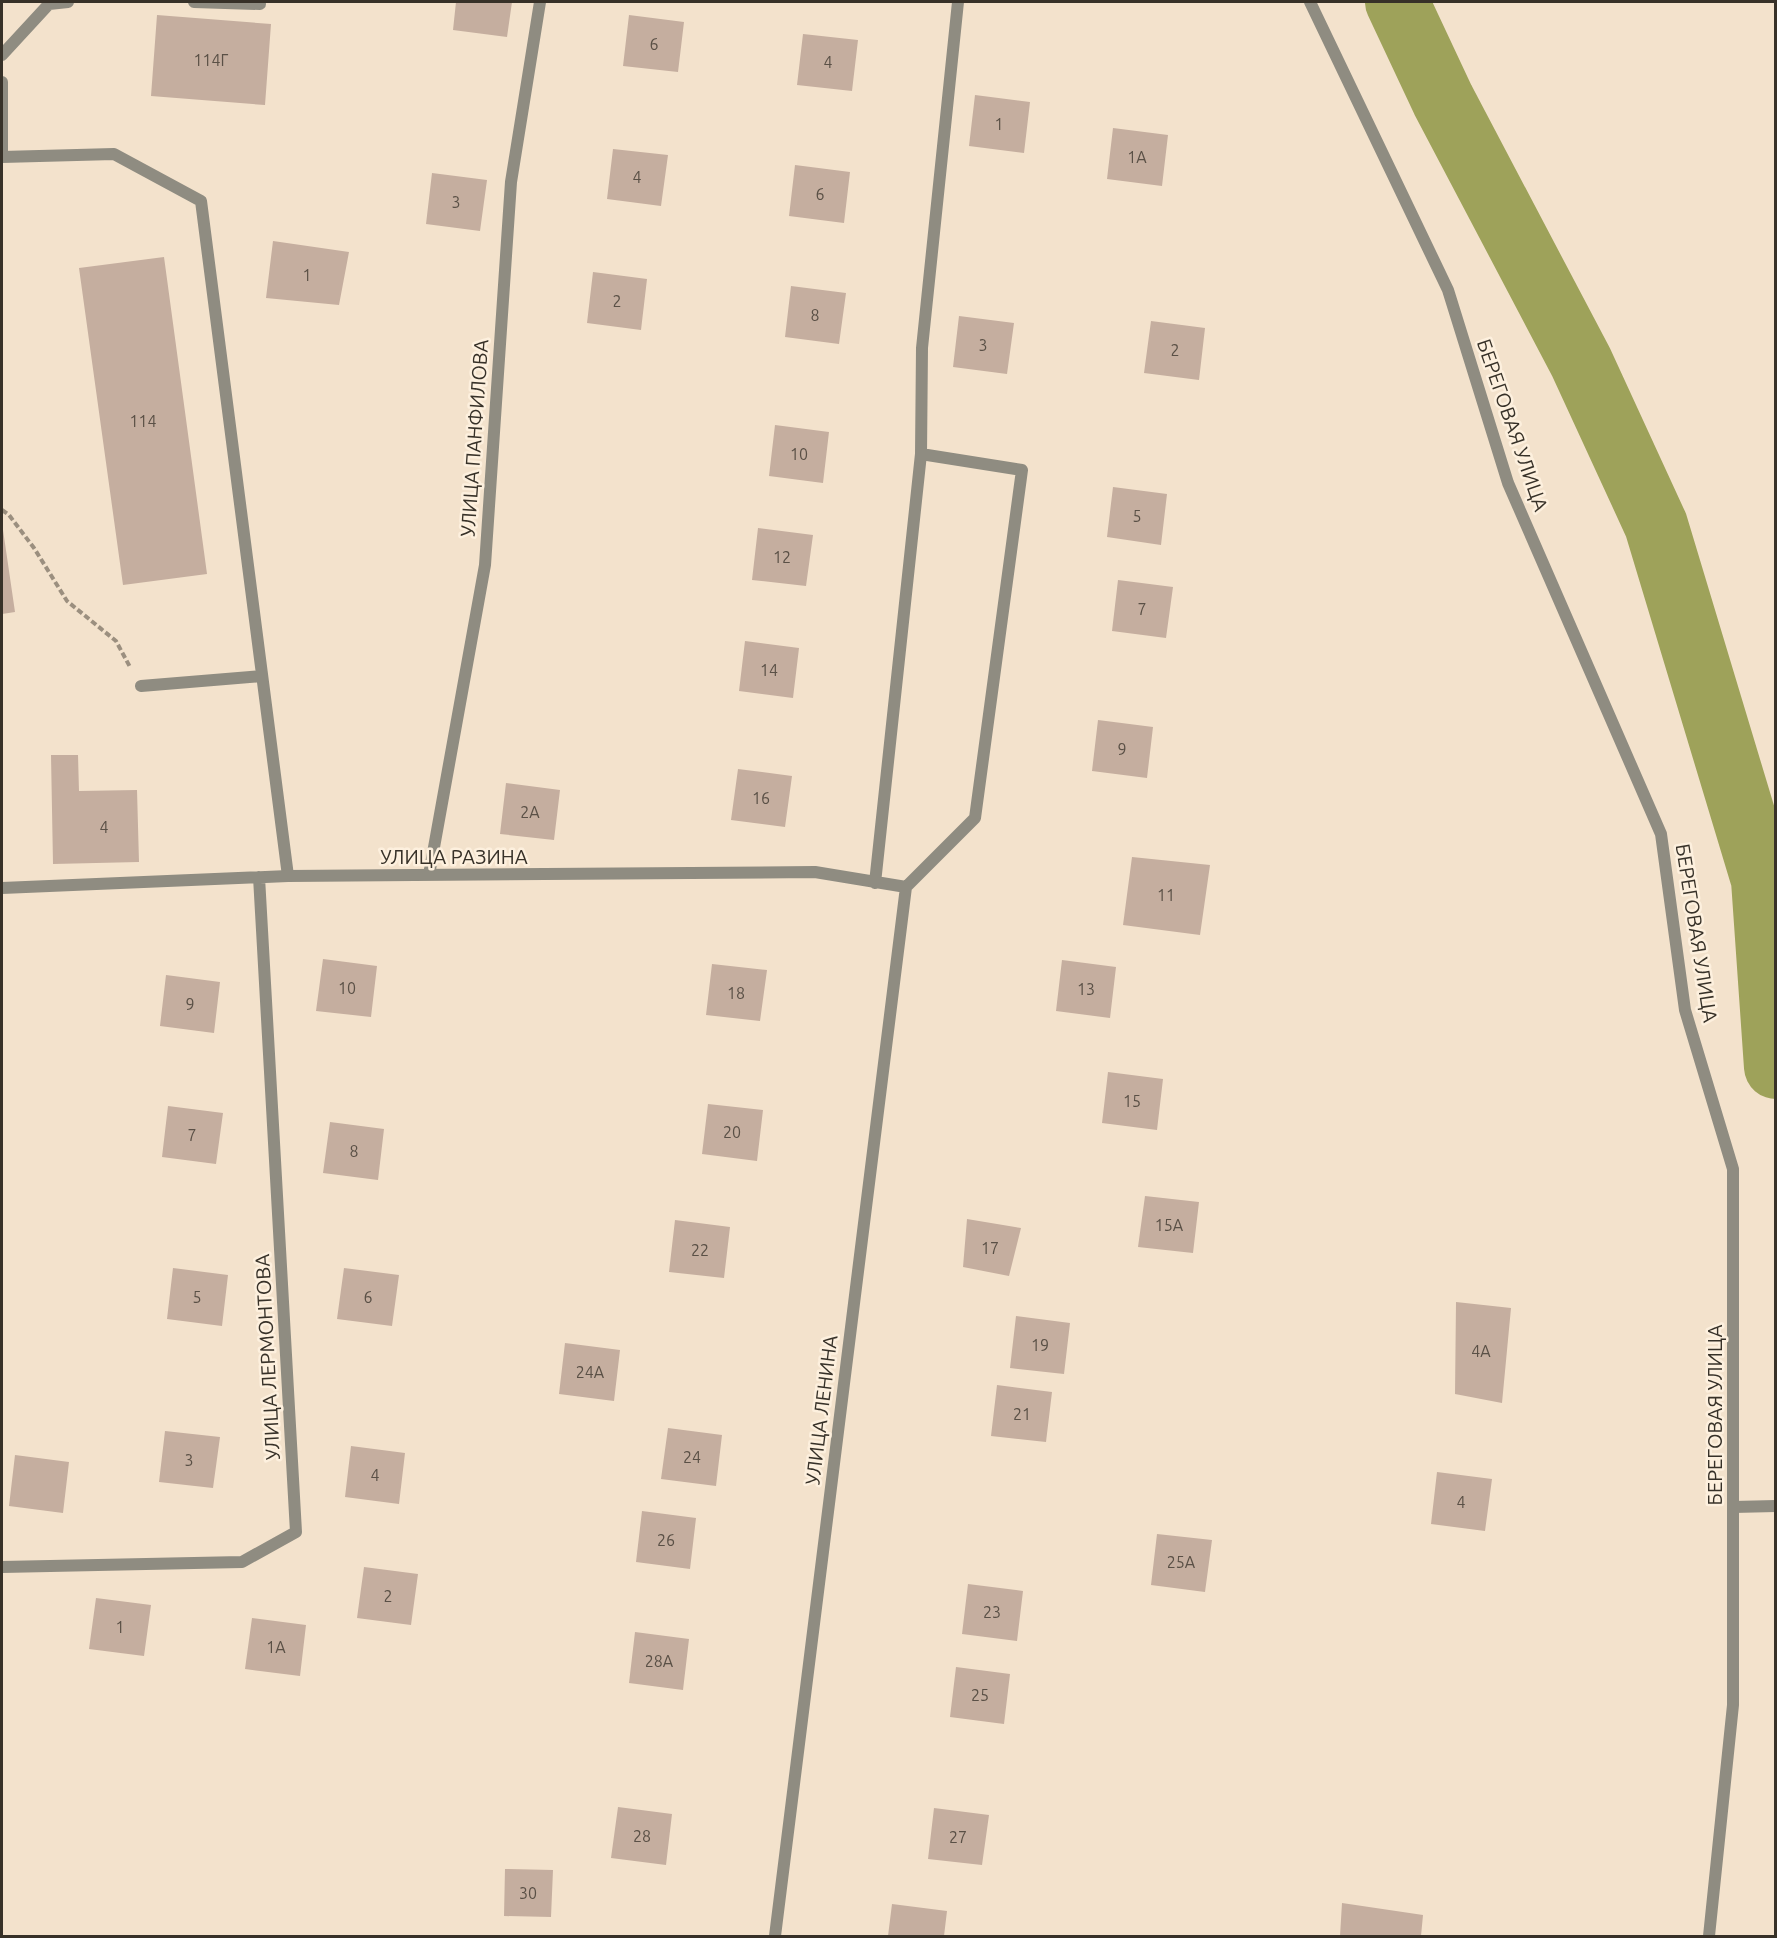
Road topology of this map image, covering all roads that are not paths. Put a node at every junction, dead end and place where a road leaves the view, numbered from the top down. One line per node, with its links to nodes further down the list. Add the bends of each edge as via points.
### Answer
1 (68, 2): 7 (street, via 49,4)
2 (194, 2): 6 (street)
3 (540, 2): 13 (street, УЛИЦА ПАНФИЛОВА, via 512,182 485,565)
4 (958, 2): 10 (street, via 922,348)
5 (1310, 2): 19 (street, БЕРЕГОВАЯ УЛИЦА, via 1448,290 1508,483 1661,834 1686,1010 1733,1168)
6 (260, 4)
7 (2, 55)
8 (2, 82): 9 (street)
9 (2, 157): 11 (street, via 114,154 201,201)
10 (921, 454): 16 (street); 17 (street, via 1022,470 975,818)
11 (262, 676): 12 (street); 14 (street)
12 (141, 686)
13 (429, 875): 14 (street, УЛИЦА РАЗИНА); 16 (street, УЛИЦА РАЗИНА, via 815,873)
14 (288, 876): 15 (street, УЛИЦА РАЗИНА)
15 (259, 877): 18 (street, УЛИЦА РАЗИНА); 21 (street, УЛИЦА ЛЕРМОНТОВА, via 297,1532 242,1562)
16 (875, 883): 17 (street, УЛИЦА РАЗИНА)
17 (906, 887): 22 (street, УЛИЦА ЛЕНИНА)
18 (2, 888)
19 (1733, 1507): 20 (street); 23 (street, БЕРЕГОВАЯ УЛИЦА, via 1733,1705)
20 (1770, 1507)
21 (2, 1567)
22 (775, 1936)
23 (1709, 1936)

